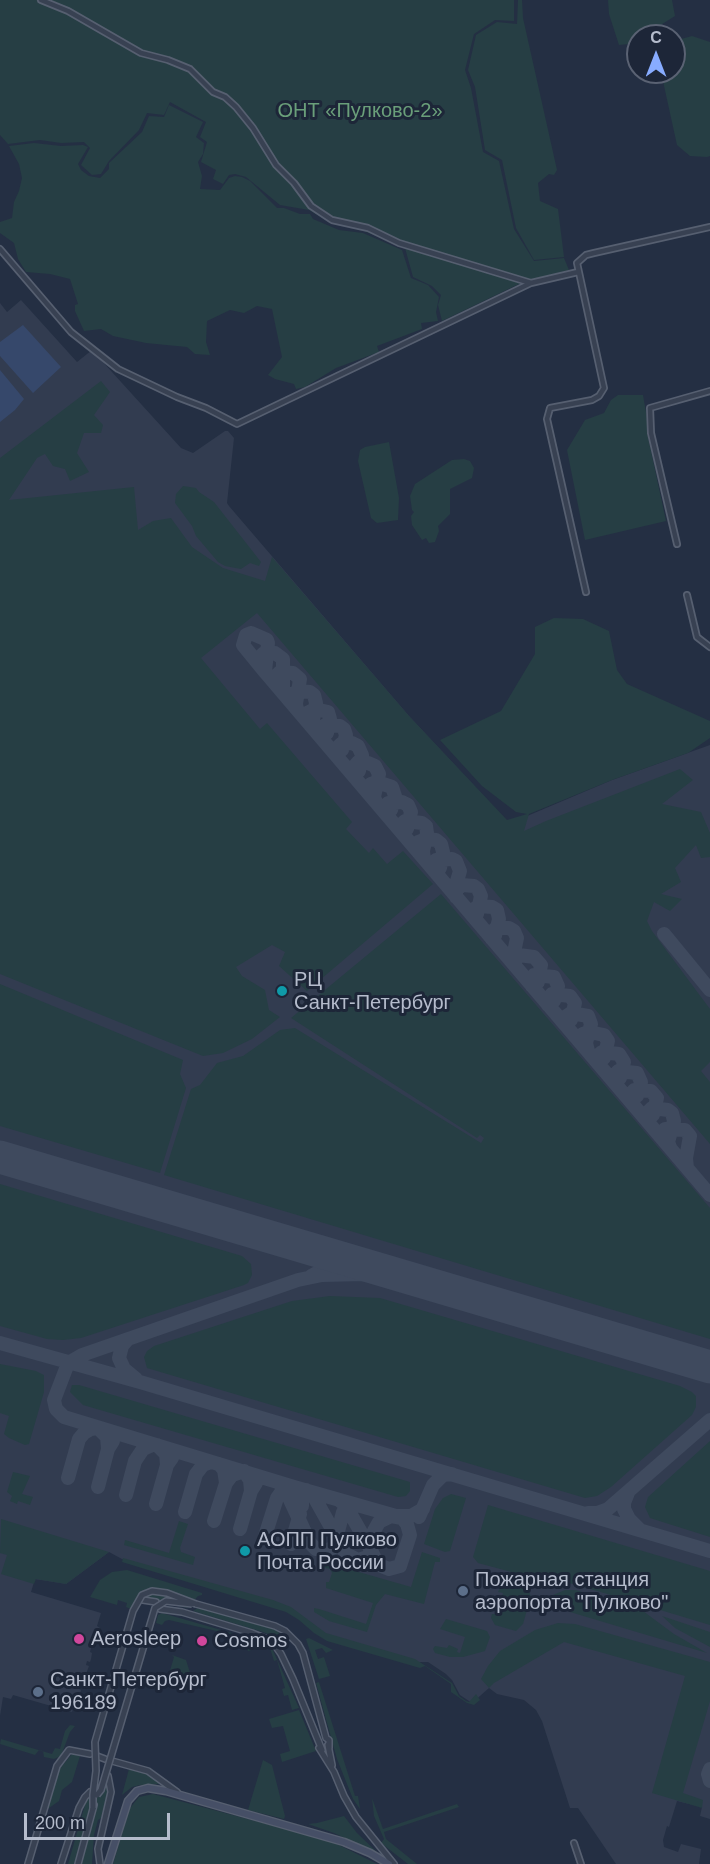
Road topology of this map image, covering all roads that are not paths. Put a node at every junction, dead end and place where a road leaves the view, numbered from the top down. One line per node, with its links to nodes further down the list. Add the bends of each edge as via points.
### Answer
1 (41, 0): 5 (street, via 68,10 141,52 190,69 213,92 236,107 276,165 311,206 332,220 368,228 399,243)
2 (710, 227): 4 (street, via 586,255 577,263)
3 (0, 249): 5 (street, via 71,332 118,369 237,424)
4 (578, 272): 5 (street); 8 (street, via 603,393 592,400 550,408 547,419)
5 (531, 282)
6 (710, 391): 7 (street, via 650,408 651,433)
7 (677, 544)
8 (586, 592)
9 (687, 595): 10 (street, via 697,637)
10 (710, 647)
11 (143, 1600): 12 (street)
12 (156, 1602)
13 (196, 1604): 17 (street, bridge, via 166,1601 155,1608); 18 (street, via 275,1626 301,1648); 22 (street, bridge, via 152,1591 142,1595 133,1611 95,1742)
14 (163, 1607): 18 (street, via 272,1641)
15 (90, 1754): 26 (street, via 69,1750 57,1766)
16 (97, 1756): 17 (street)
17 (107, 1764): 21 (street, via 148,1771); 22 (street, bridge)
18 (334, 1772): 30 (street, via 356,1817)
19 (108, 1776): 24 (street, via 111,1792 97,1852)
20 (90, 1792): 25 (street, via 79,1808)
21 (184, 1796): 28 (main road, via 153,1789 134,1793 124,1806); 29 (main road, via 344,1842)
22 (93, 1808): 27 (street)
23 (574, 1844): 31 (street)
24 (100, 1862)
25 (62, 1863)
26 (28, 1864)
27 (78, 1864)
28 (108, 1864)
29 (389, 1864)
30 (394, 1864)
31 (580, 1864)

